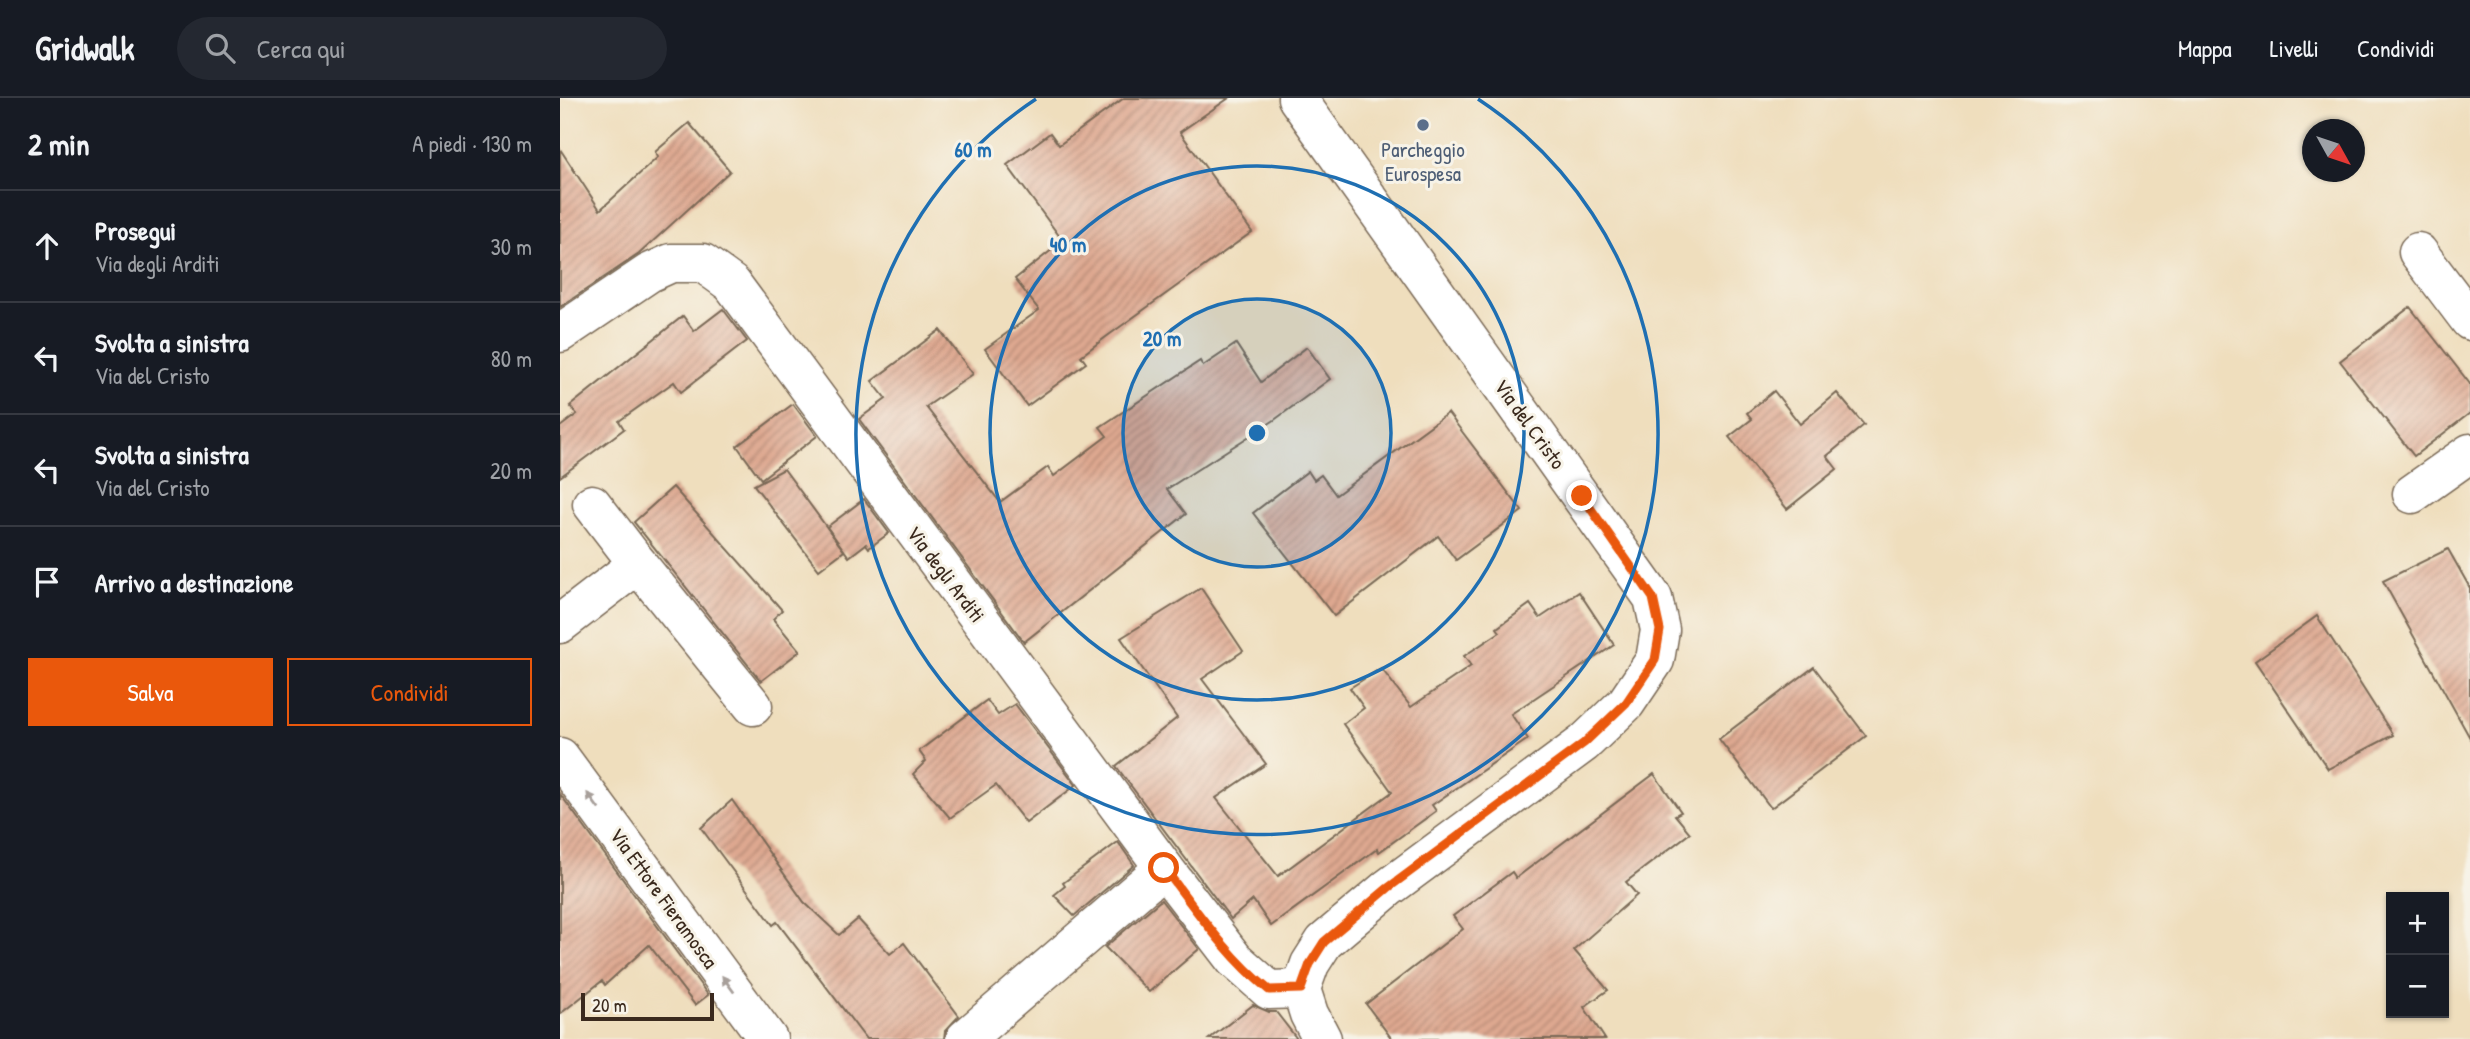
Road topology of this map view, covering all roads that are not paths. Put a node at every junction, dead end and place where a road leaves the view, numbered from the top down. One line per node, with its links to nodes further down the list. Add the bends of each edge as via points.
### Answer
1 (1297, 98): 13 (street, Via del Cristo, via 1653,598 1660,630 1655,660 1626,703 1584,743 1388,888 1324,942)
2 (2418, 252): 3 (street)
3 (2470, 321)
4 (560, 333): 12 (street, Via degli Arditi, via 671,263 703,263 732,284)
5 (2470, 453): 6 (street)
6 (2412, 494)
7 (592, 505): 8 (street)
8 (638, 564): 9 (street); 10 (street)
9 (560, 624)
10 (753, 706)
11 (560, 757): 14 (street, Via Ettore Fieramosca, one-way to 11)
12 (1164, 868): 13 (street, Via degli Arditi, via 1250,975 1269,990); 15 (street)
13 (1301, 989): 16 (street)
14 (768, 1039)
15 (965, 1039)
16 (1322, 1039)

